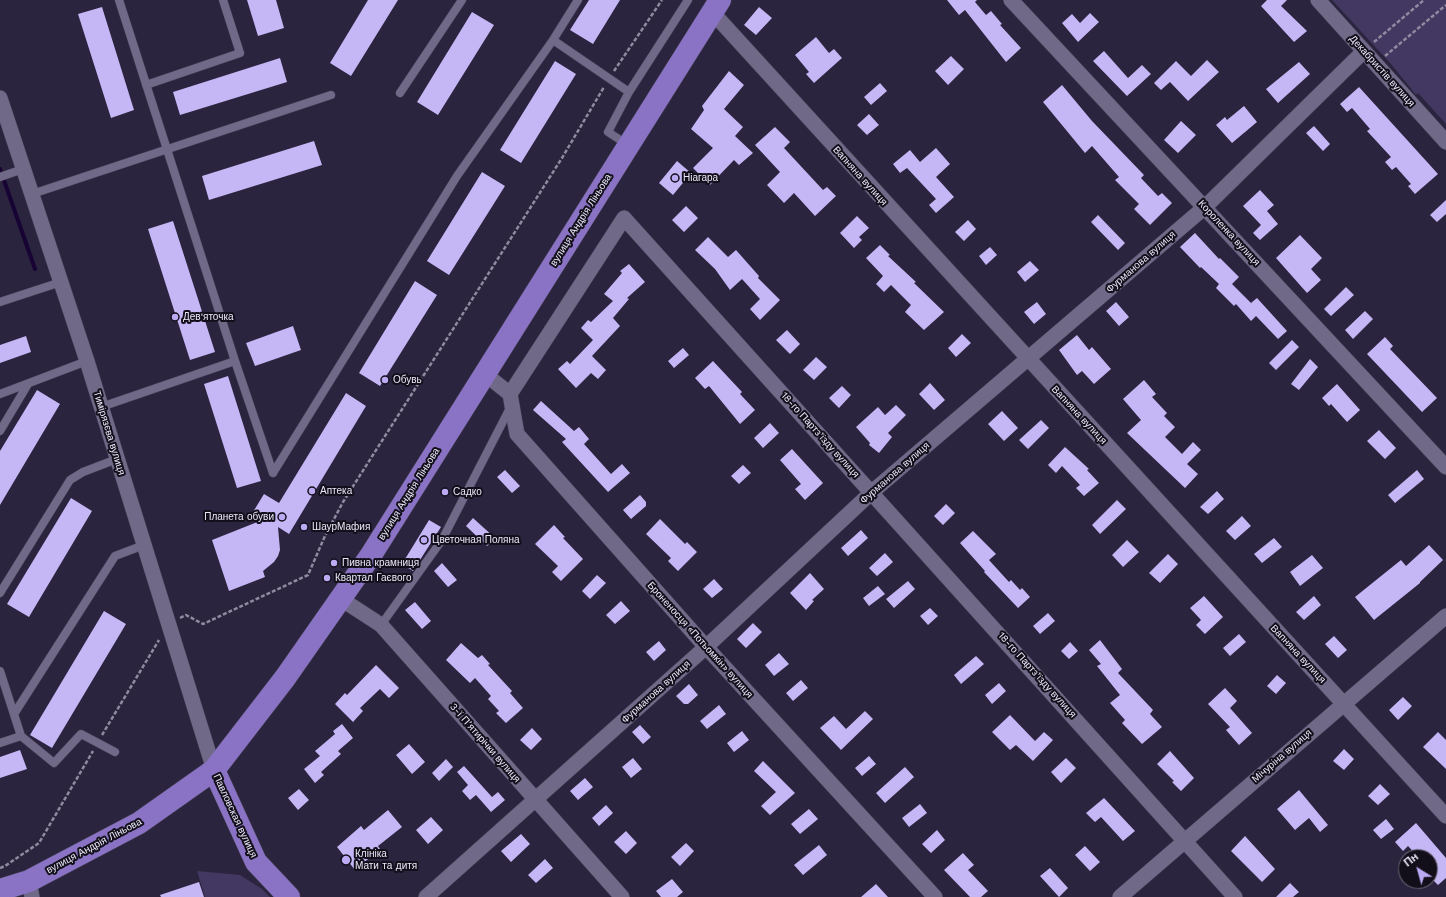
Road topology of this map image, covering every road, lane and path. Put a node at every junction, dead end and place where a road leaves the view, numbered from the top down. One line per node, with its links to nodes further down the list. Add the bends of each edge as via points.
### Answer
1 (119, 0): 16 (lane)
2 (223, 0): 16 (lane, via 240,53)
3 (462, 0): 18 (lane)
4 (578, 0): 12 (lane)
5 (662, 0): 15 (path)
6 (688, 0): 17 (lane)
7 (1011, 0): 27 (street, Короленка вулиця)
8 (1318, 0): 13 (street, Декабристів вулиця)
9 (1424, 0): 13 (path)
10 (1446, 5): 14 (path)
11 (716, 7): 22 (main road, вулиця Андрія Ліньова); 30 (street, Вапняна вулиця)
12 (553, 40): 15 (lane); 32 (lane, via 457,176 273,473)
13 (1364, 51): 14 (street, Декабристів вулиця); 27 (street, Фурманова вулиця)
14 (1376, 64): 21 (street, Декабристів вулиця)
15 (610, 78): 17 (lane); 46 (path, via 562,158 343,502 308,576 203,624 186,615)
16 (146, 85): 23 (lane)
17 (629, 92): 22 (lane, via 608,132)
18 (400, 93)
19 (331, 95): 23 (lane)
20 (0, 98): 24 (street, Тимірязєва вулиця)
21 (1446, 142)
22 (629, 145): 33 (main road, вулиця Андрія Ліньова)
23 (167, 149): 26 (lane); 32 (lane)
24 (24, 169): 25 (lane); 26 (street, Тимірязєва вулиця)
25 (0, 176)
26 (32, 194): 28 (street, Тимірязєва вулиця)
27 (1205, 207): 30 (street, Фурманова вулиця); 40 (street, Короленка вулиця)
28 (61, 282): 29 (lane); 31 (street, Тимірязєва вулиця)
29 (0, 302)
30 (1028, 360): 41 (street, Фурманова вулиця); 50 (street, Вапняна вулиця)
31 (87, 361): 34 (lane); 37 (street, Тимірязєва вулиця)
32 (235, 361): 37 (lane)
33 (485, 374): 36 (street); 44 (main road, вулиця Андрія Ліньова)
34 (28, 384): 35 (lane); 38 (lane)
35 (0, 394)
36 (511, 399): 41 (street, 18-го Партз’їзду вулиця, via 624,218); 47 (lane, via 442,540); 48 (street, Броненосця «Потьомкін» вулиця, via 517,434)
37 (101, 407): 39 (street, Тимірязєва вулиця)
38 (0, 431)
39 (117, 459): 42 (street, Тимірязєва вулиця); 43 (lane, via 83,472 70,480)
40 (1446, 467)
41 (872, 492): 48 (street, Фурманова вулиця); 59 (street, 18-го Партз’їзду вулиця)
42 (144, 544): 46 (street, Тимірязєва вулиця); 51 (lane, via 115,556)
43 (0, 593)
44 (341, 599): 47 (street, 3-ї П’ятирічки вулиця); 56 (main road, вулиця Андрія Ліньова, via 285,678)
45 (1446, 616): 50 (street, Мічуріна вулиця)
46 (168, 625): 54 (path); 56 (street, Тимірязєва вулиця)
47 (381, 625): 57 (street, 3-ї П’ятирічки вулиця)
48 (706, 647): 57 (street, Фурманова вулиця); 66 (street, Броненосця «Потьомкін» вулиця)
49 (0, 671): 51 (lane)
50 (1344, 703): 58 (street, Вапняна вулиця); 59 (street, Мічуріна вулиця)
51 (14, 714): 52 (lane)
52 (21, 736): 53 (lane); 54 (lane, via 54,763 81,734)
53 (0, 743)
54 (98, 743): 55 (lane); 60 (path, via 39,842)
55 (115, 752)
56 (214, 770): 61 (main road, вулиця Андрія Ліньова, via 139,823); 63 (main road, Павловская вулиця, via 256,862)
57 (535, 800): 64 (street, Фурманова вулиця); 65 (street, 3-ї П’ятирічки вулиця)
58 (1446, 816)
59 (1185, 840): 67 (street, Мічуріна вулиця); 68 (street, 18-го Партз’їзду вулиця)
60 (0, 868)
61 (31, 889): 62 (main road, вулиця Андрія Ліньова)
62 (0, 890)
63 (289, 897)
64 (426, 897)
65 (622, 897)
66 (935, 897)
67 (1120, 897)
68 (1235, 897)

